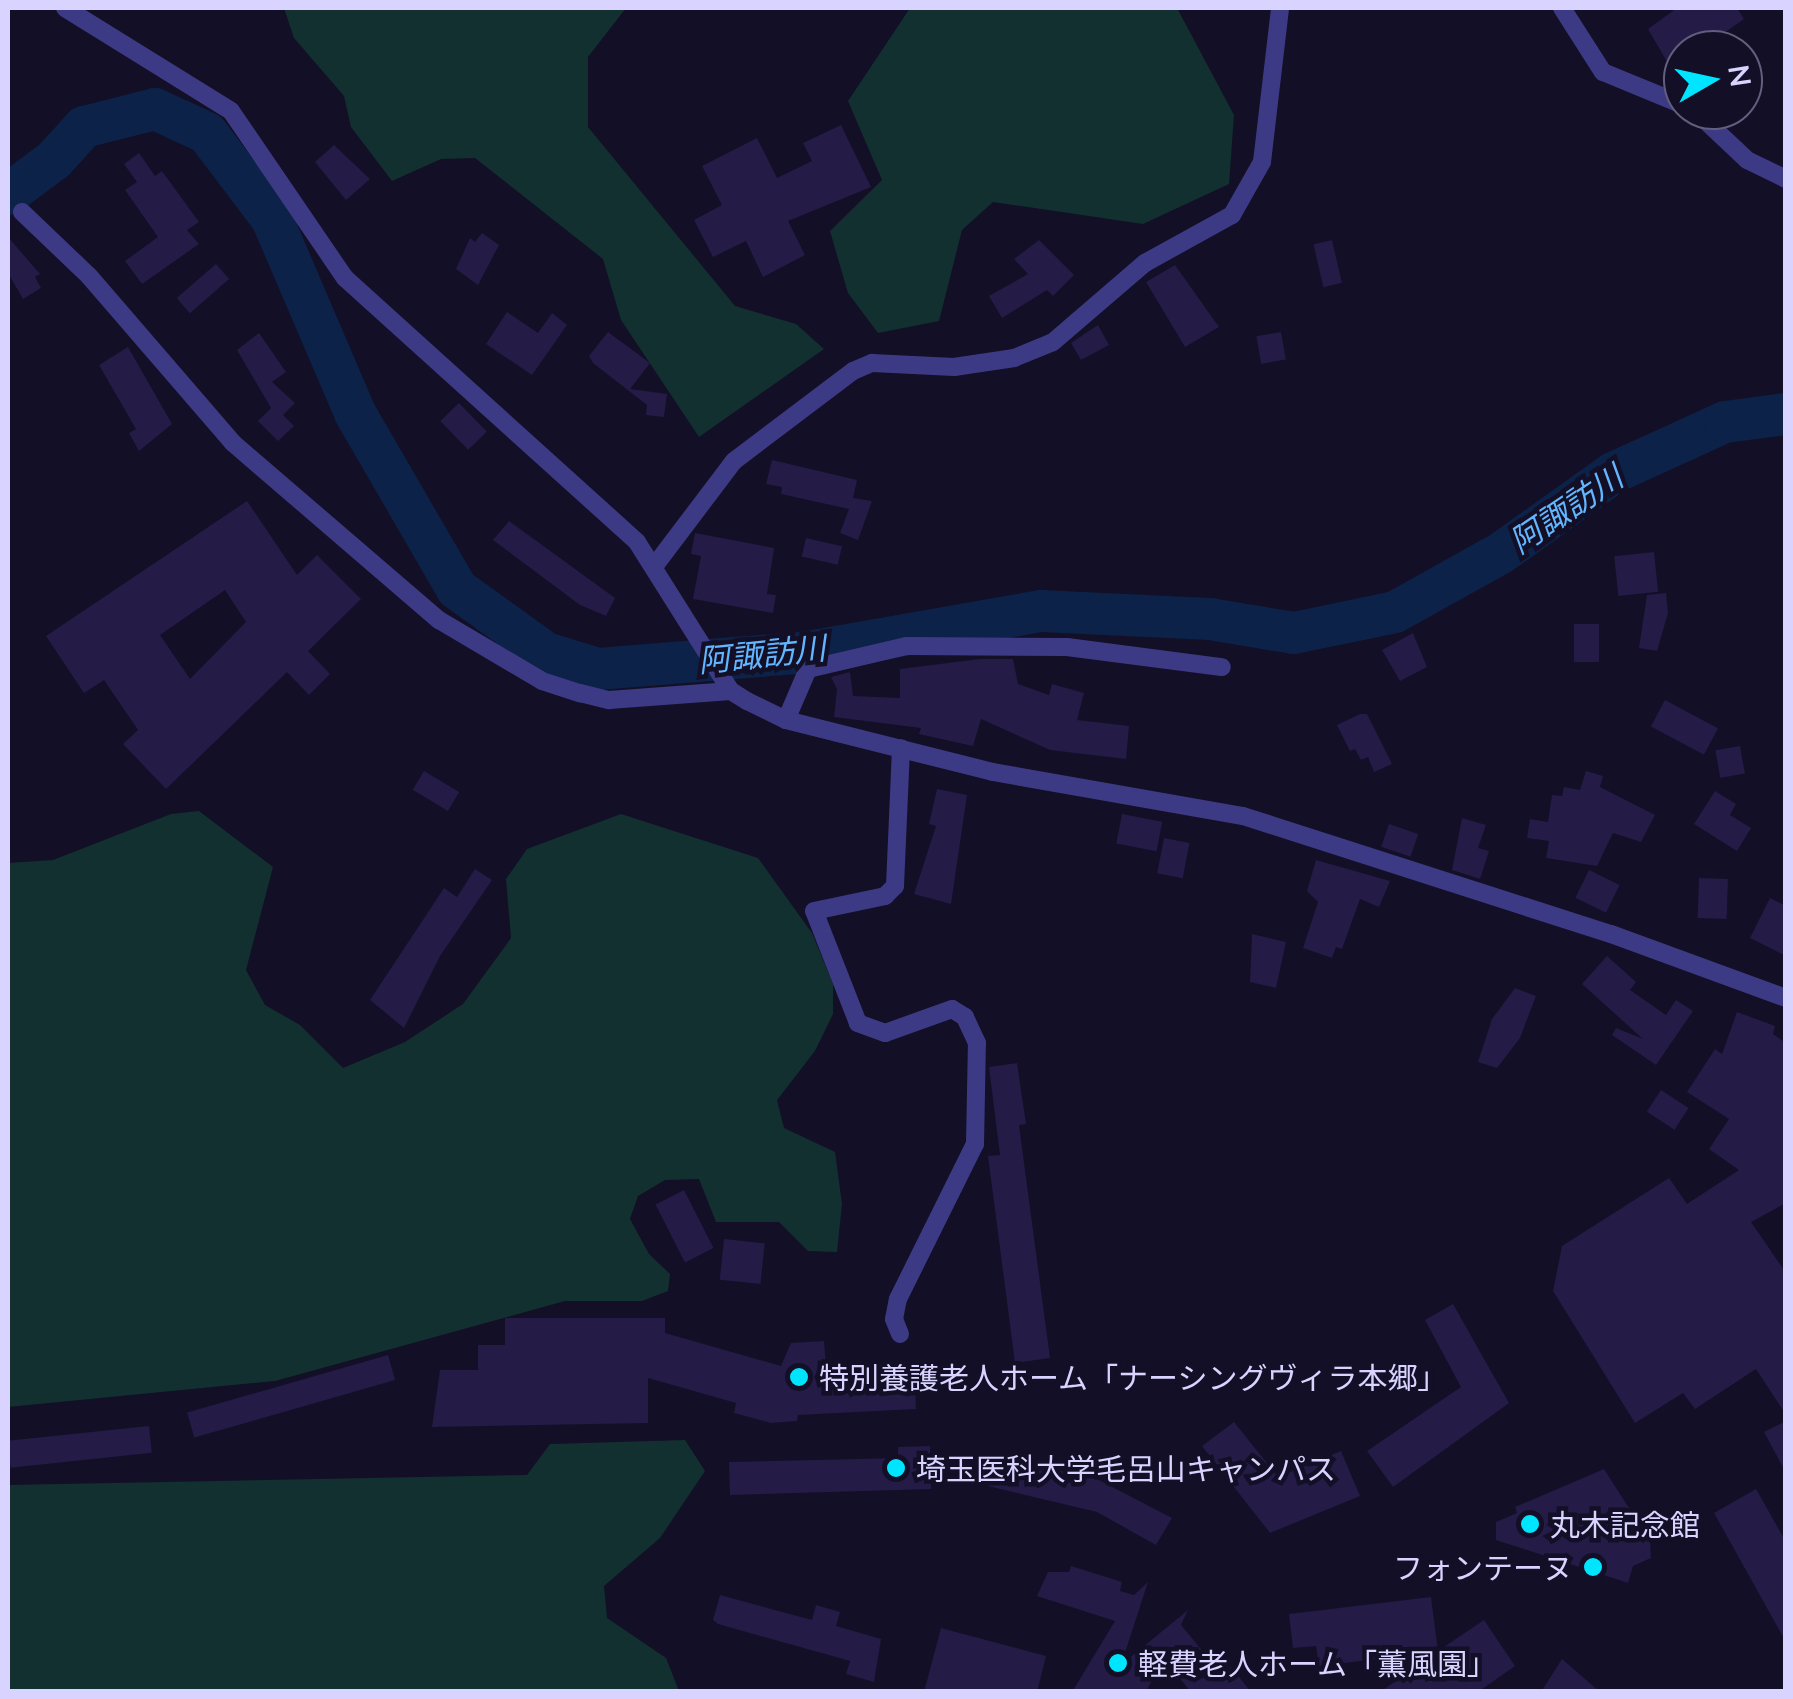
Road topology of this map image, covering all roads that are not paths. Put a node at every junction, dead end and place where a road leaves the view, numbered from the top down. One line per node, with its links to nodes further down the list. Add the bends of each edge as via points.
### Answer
1 (65, 8): 8 (street, via 231,110 345,278)
2 (1280, 8): 8 (street, via 1262,162 1232,215 1145,263 1053,342 1014,358 924,368 872,363 853,371 734,460)
3 (1562, 8): 4 (street, via 1603,72)
4 (1663, 97)
5 (1715, 130): 6 (street, via 1747,160)
6 (1786, 179)
7 (22, 212): 10 (street, via 89,276 233,443 439,620 542,681 580,693 609,700)
8 (656, 564): 10 (street)
9 (1222, 667): 11 (street, via 1067,646 906,646 808,669)
10 (731, 691): 11 (street)
11 (786, 720): 12 (street)
12 (901, 748): 13 (street, via 993,772 1243,816 1612,934); 14 (street, via 894,886 885,896 814,912 858,1022 886,1033 952,1009 966,1017 976,1043 974,1144 898,1298 894,1320)
13 (1786, 998)
14 (900, 1334)

